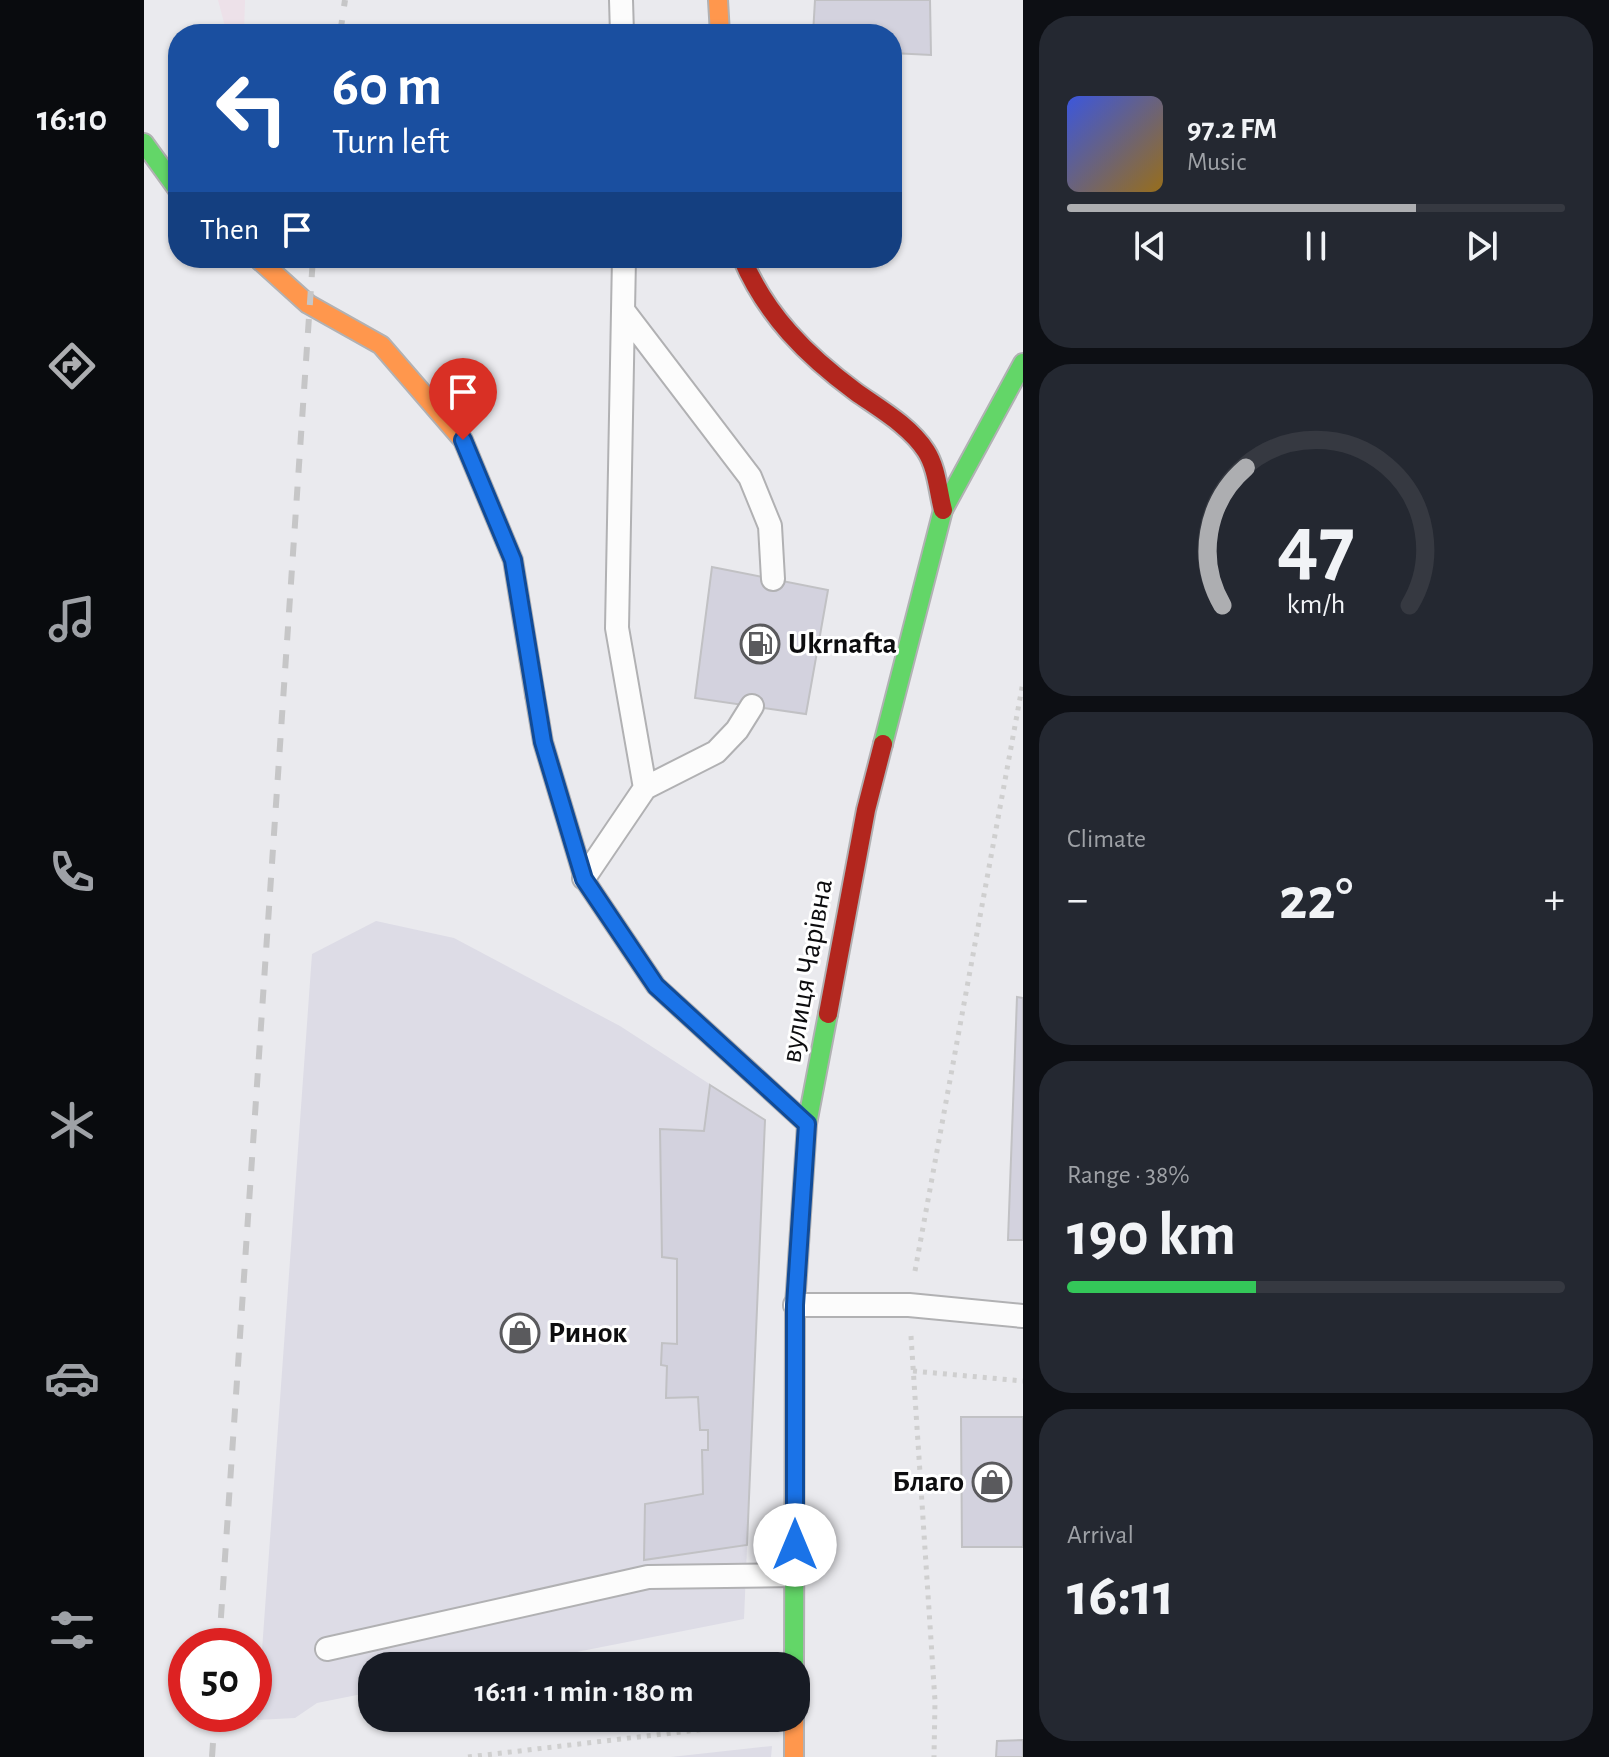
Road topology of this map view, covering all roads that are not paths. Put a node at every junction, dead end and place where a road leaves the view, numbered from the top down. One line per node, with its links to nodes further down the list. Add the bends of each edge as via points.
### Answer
1 (621, 0): 3 (lane)
2 (718, 0): 4 (main road)
3 (622, 24)
4 (719, 24)
5 (144, 143): 6 (main road)
6 (168, 176)
7 (268, 268): 16 (main road, via 308,304 381,345 463,440 513,560 543,742)
8 (624, 268): 10 (lane)
9 (747, 268): 12 (main road, via 795,343 887,413 927,451)
10 (625, 313): 13 (lane, via 750,477 770,526); 15 (lane, via 617,628)
11 (1023, 363): 12 (main road, вулиця Чарівна)
12 (943, 510): 17 (main road, вулиця Чарівна, via 866,810)
13 (773, 579)
14 (752, 706): 15 (lane, via 716,752)
15 (645, 788): 16 (lane)
16 (584, 879): 17 (main road, via 656,986)
17 (807, 1124): 18 (main road, вулиця Чарівна)
18 (795, 1305): 19 (lane, via 909,1305); 20 (main road, вулиця Чарівна)
19 (1023, 1316)
20 (795, 1575): 21 (lane, via 648,1577); 22 (main road, вулиця Чарівна)
21 (327, 1649)
22 (794, 1652)
23 (794, 1732): 24 (main road)
24 (794, 1757)

